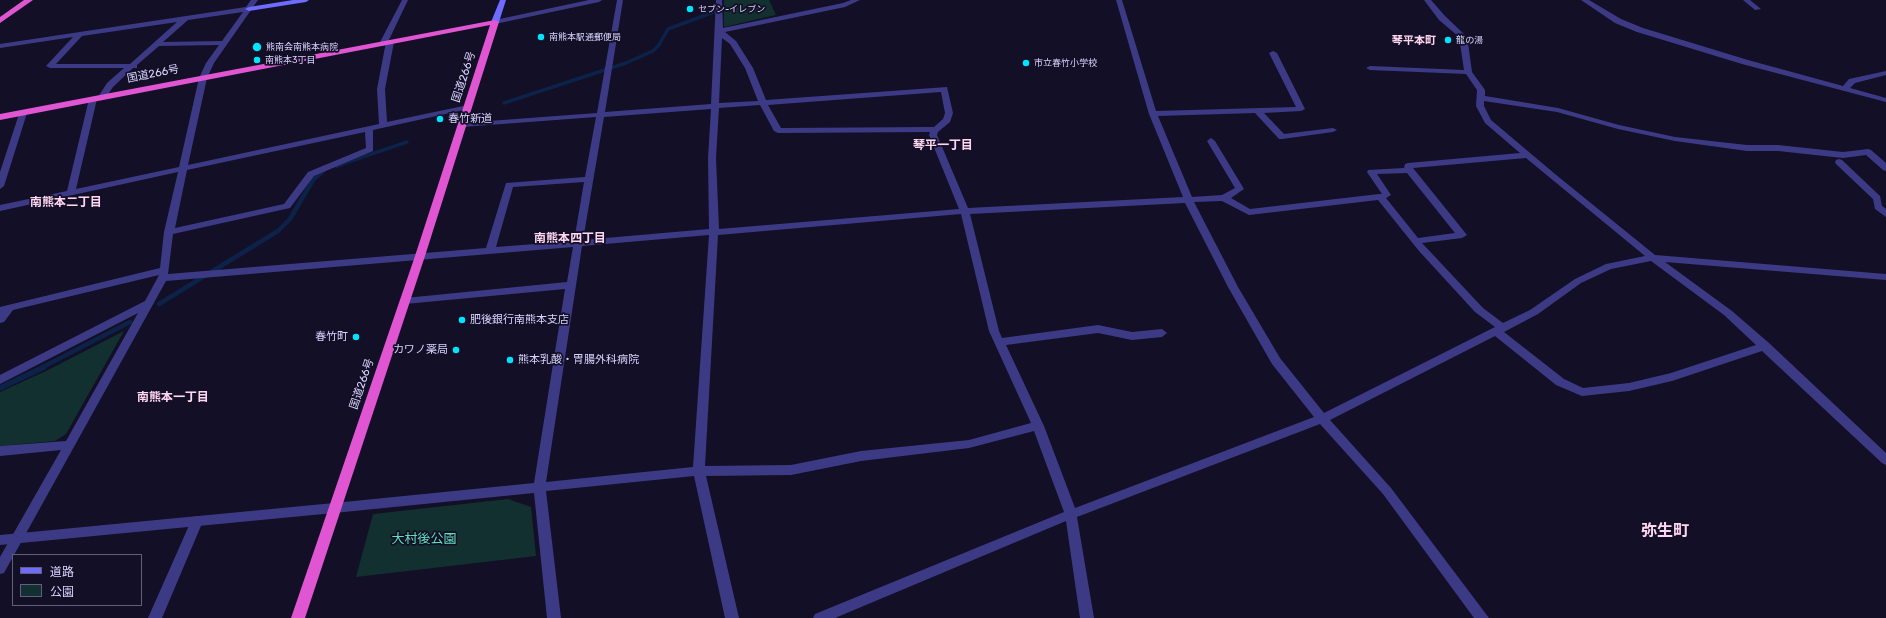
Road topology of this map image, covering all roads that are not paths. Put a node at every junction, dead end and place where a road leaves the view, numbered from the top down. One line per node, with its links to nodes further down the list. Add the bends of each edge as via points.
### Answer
1 (29, 0): 16 (highway)
2 (255, 0): 15 (street)
3 (306, 0): 15 (main road)
4 (405, 0): 22 (street)
5 (503, 0): 18 (main road)
6 (599, 0): 18 (street)
7 (620, 0): 41 (street)
8 (857, 0): 19 (street)
9 (1119, 0): 42 (street)
10 (1427, 0): 28 (street, via 1461,35)
11 (1584, 0): 31 (street, via 1618,22 1640,30)
12 (1746, 0): 14 (street)
13 (719, 2): 19 (street)
14 (1756, 9)
15 (248, 10): 17 (street); 21 (street)
16 (2, 18)
17 (186, 18): 20 (street); 23 (street)
18 (495, 22): 22 (highway, 国道266号); 38 (highway, 国道266号)
19 (720, 31): 36 (street, via 734,43 749,68); 37 (street)
20 (79, 35): 24 (street); 26 (street, via 50,66)
21 (224, 43): 23 (street); 30 (street)
22 (386, 43): 30 (highway, 国道266号); 45 (street, via 381,89)
23 (159, 44): 26 (street)
24 (0, 46)
25 (1273, 53): 39 (street, via 1301,109)
26 (134, 66): 32 (street, via 110,86)
27 (1370, 68): 28 (street)
28 (1468, 72): 33 (street, via 1481,90)
29 (1886, 73): 31 (street, via 1852,81)
30 (203, 78): 32 (highway, 国道266号); 52 (street)
31 (1845, 89): 35 (street)
32 (102, 97): 34 (highway, 国道266号)
33 (1481, 98): 50 (street, via 1480,106 1488,121); 53 (street, via 1558,110 1618,128 1675,139 1747,148 1778,148 1843,155 1868,152)
34 (93, 99): 40 (highway, 国道266号); 57 (street)
35 (1886, 100)
36 (762, 101): 37 (street); 47 (street, via 778,130); 47 (street, via 944,89 949,113 947,120)
37 (715, 106): 41 (street); 64 (street, via 712,158)
38 (468, 107): 44 (highway, 国道266号); 45 (street)
39 (1257, 110): 42 (street); 48 (street, via 1282,137)
40 (22, 113): 43 (highway, 国道266号); 56 (street)
41 (600, 114): 44 (street); 55 (street)
42 (1153, 114): 60 (street)
43 (0, 117)
44 (462, 124): 69 (highway, 国道266号)
45 (383, 125): 46 (street)
46 (369, 128): 52 (street); 65 (street, via 370,149 312,174 287,206)
47 (935, 129): 62 (street, via 933,135)
48 (1333, 130)
49 (1211, 141): 59 (street, via 1240,189)
50 (1527, 155): 54 (street, via 1408,166); 70 (street)
51 (1839, 162): 63 (street, via 1877,198 1878,206)
52 (182, 167): 57 (street); 65 (street)
53 (1886, 168)
54 (1409, 170): 58 (street, via 1371,172 1387,196); 66 (street, via 1462,234)
55 (589, 179): 67 (street); 68 (street, via 509,185)
56 (0, 186)
57 (71, 192): 61 (street)
58 (1380, 197): 59 (street, via 1249,212); 66 (street)
59 (1224, 198): 60 (street)
60 (1188, 199): 62 (street); 83 (street, via 1233,287 1276,361)
61 (0, 208)
62 (965, 211): 64 (street); 80 (street, via 994,331)
63 (1886, 214)
64 (714, 231): 67 (street); 88 (street)
65 (169, 232): 71 (street)
66 (1415, 241): 78 (street)
67 (579, 242): 68 (street); 73 (street)
68 (490, 250): 69 (street)
69 (420, 256): 71 (street); 74 (highway, 国道266号)
70 (1653, 258): 72 (street); 78 (street, via 1609,266 1578,281 1534,312); 81 (street, via 1728,313)
71 (164, 274): 75 (street); 76 (street)
72 (1886, 277)
73 (571, 285): 74 (street); 89 (street)
74 (404, 301): 90 (highway, 国道266号)
75 (150, 302): 82 (street); 85 (street)
76 (5, 309): 77 (street)
77 (0, 319)
78 (1499, 329): 81 (street, via 1560,382 1582,392 1629,387 1672,377); 83 (street)
79 (1162, 333): 80 (street, via 1132,336 1098,329)
80 (999, 342): 84 (street)
81 (1764, 346): 87 (street)
82 (0, 380)
83 (1322, 419): 91 (street); 102 (street, via 1387,491)
84 (1038, 426): 88 (street, via 968,444 861,456 791,470); 91 (street)
85 (70, 445): 86 (street); 93 (street)
86 (0, 451)
87 (1886, 460)
88 (699, 471): 89 (street); 99 (street)
89 (539, 486): 90 (street); 98 (street)
90 (334, 508): 92 (street); 97 (highway, 国道266号)
91 (1071, 514): 100 (street); 101 (street)
92 (197, 521): 93 (street); 96 (street)
93 (18, 538): 94 (street); 95 (street)
94 (0, 540)
95 (0, 569)
96 (155, 618)
97 (298, 618)
98 (554, 618)
99 (732, 618)
100 (820, 618)
101 (1086, 618)
102 (1482, 618)

